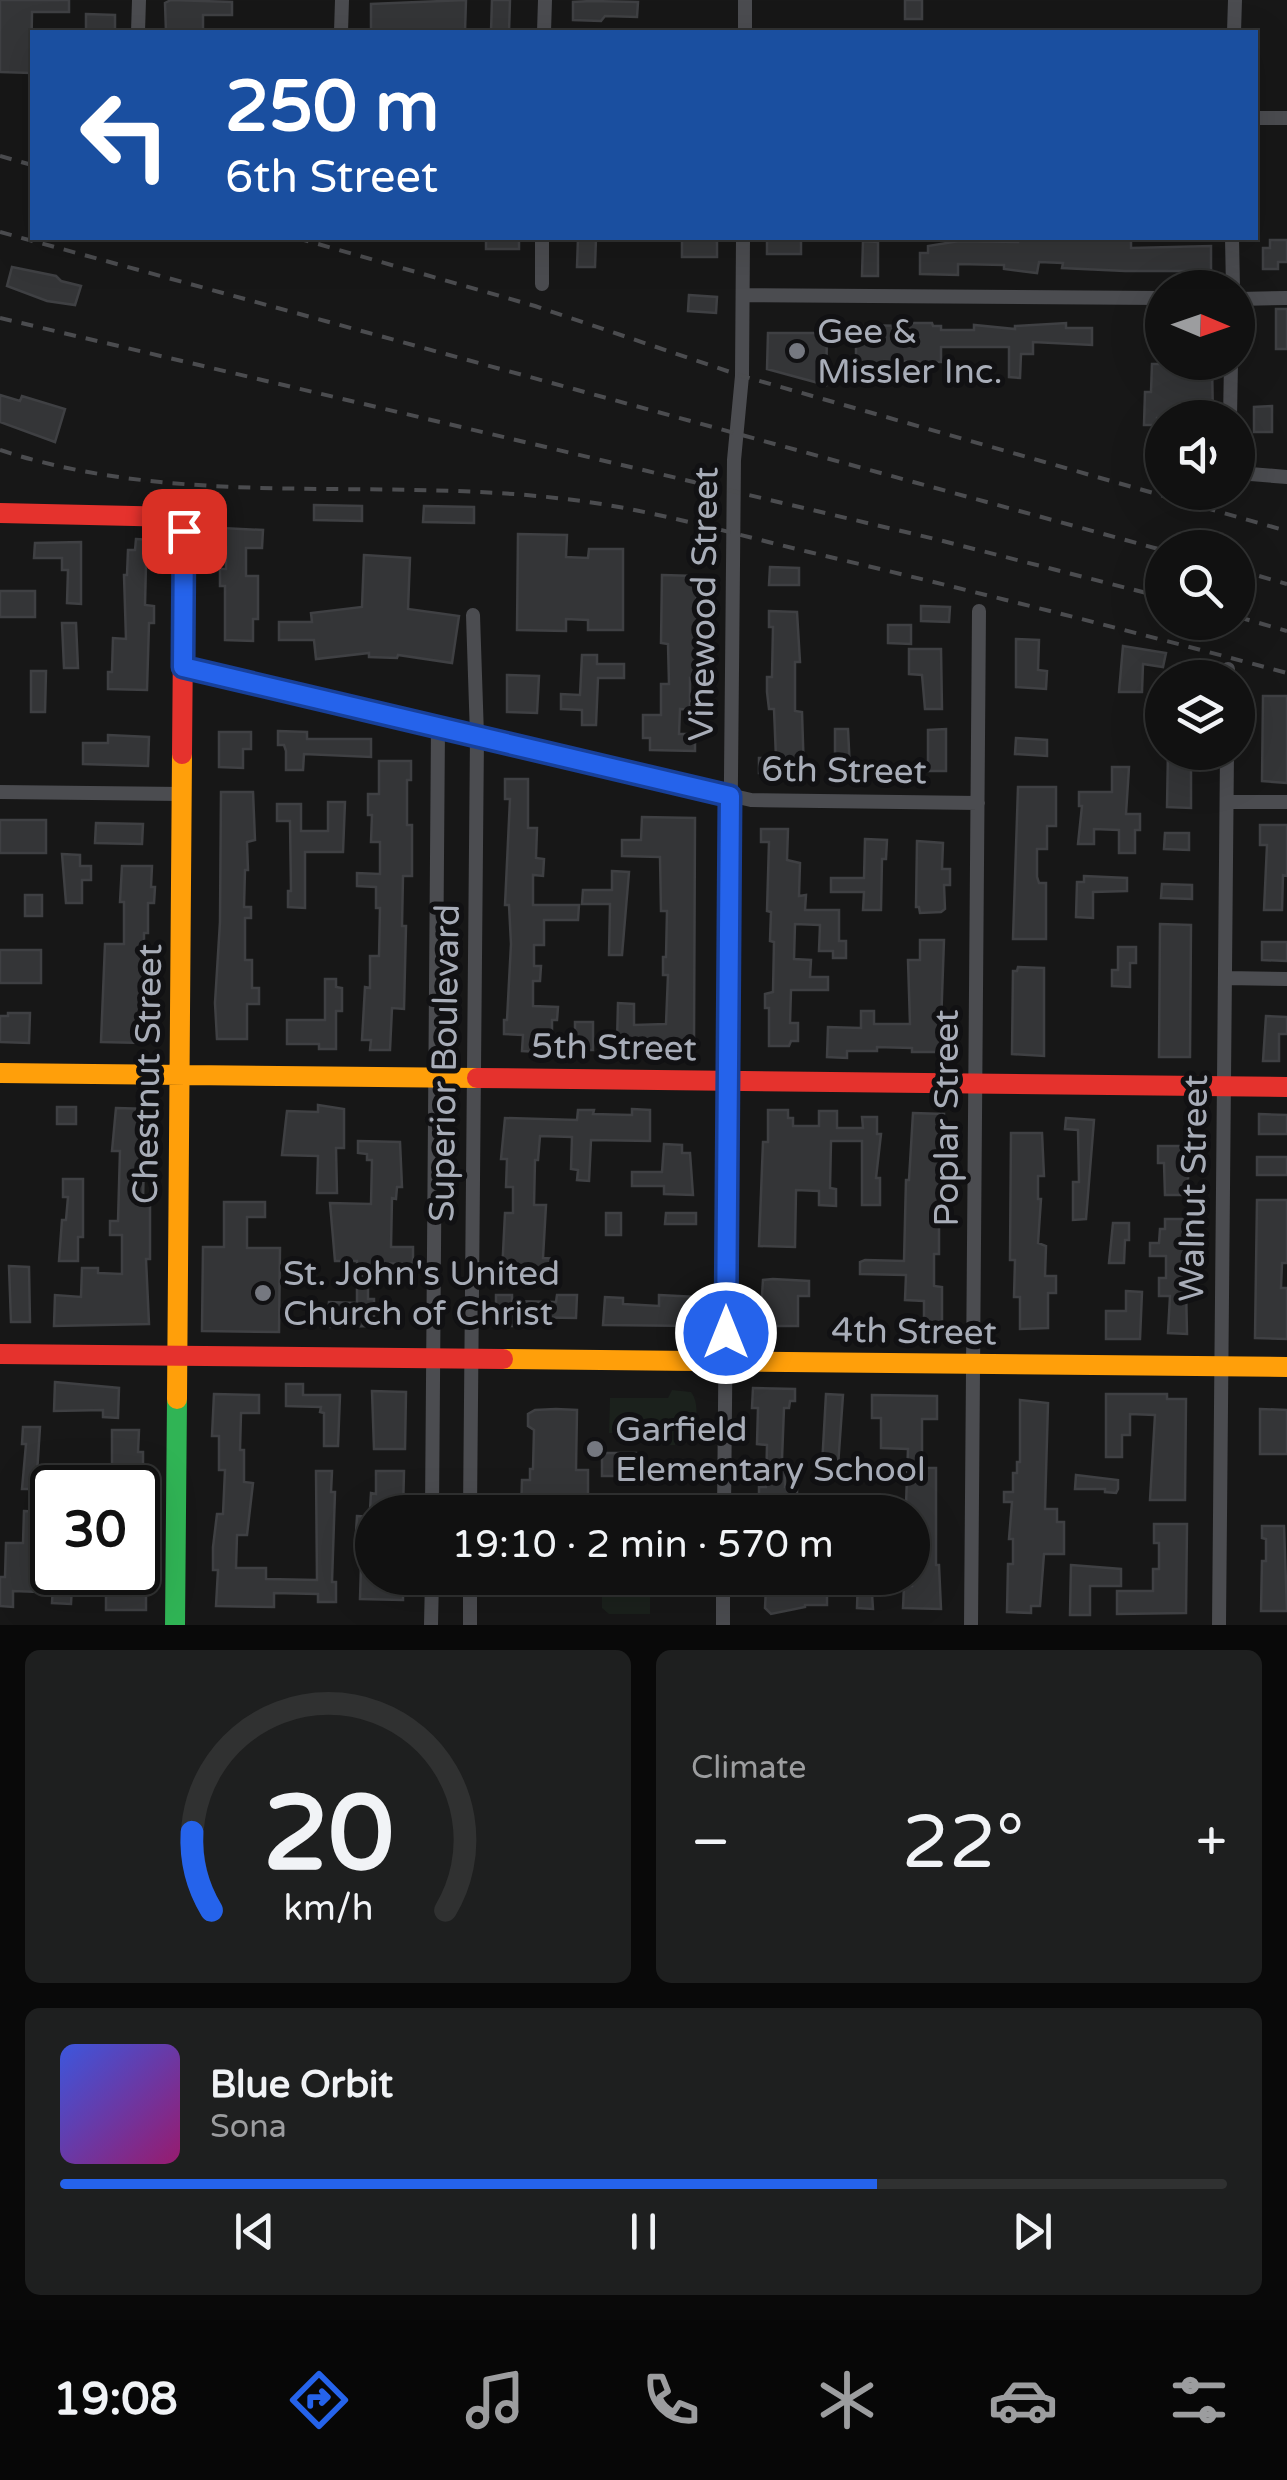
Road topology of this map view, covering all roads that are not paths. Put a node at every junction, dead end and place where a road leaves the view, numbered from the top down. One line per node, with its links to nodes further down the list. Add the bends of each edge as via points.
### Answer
1 (139, 0): 6 (street)
2 (342, 0): 7 (street)
3 (545, 0): 8 (street)
4 (746, 0): 9 (street)
5 (1235, 0): 10 (street)
6 (138, 30)
7 (341, 30)
8 (544, 30)
9 (745, 30)
10 (1234, 30)
11 (1258, 118): 12 (street)
12 (1287, 118)
13 (542, 240): 17 (street)
14 (743, 240): 18 (street, Vinewood Street)
15 (1232, 240): 16 (street)
16 (1233, 270)
17 (542, 284)
18 (742, 295): 19 (street); 33 (street, Vinewood Street)
19 (1145, 298)
20 (1255, 298): 21 (street)
21 (1287, 298)
22 (1255, 476): 23 (street)
23 (1287, 476)
24 (0, 513): 27 (street, Chestnut Street, via 178,516 184,523)
25 (979, 611): 34 (street, Poplar Street)
26 (474, 615): 29 (street, Superior Boulevard)
27 (183, 667): 28 (street, 6th Street); 32 (street, Chestnut Street)
28 (438, 727): 29 (street, 6th Street); 41 (street, Superior Boulevard)
29 (477, 736): 33 (street, 6th Street); 42 (street, Superior Boulevard)
30 (1227, 770): 35 (street, Walnut Street)
31 (0, 792): 32 (street)
32 (182, 794): 40 (street, Chestnut Street)
33 (730, 796): 34 (street, 6th Street); 43 (street, Vinewood Street)
34 (978, 802): 44 (street, Poplar Street)
35 (1226, 802): 36 (street); 37 (street, Walnut Street)
36 (1287, 802)
37 (1225, 978): 38 (street); 45 (street, Walnut Street)
38 (1287, 979)
39 (0, 1073): 40 (street, 5th Street)
40 (180, 1075): 41 (street, 5th Street); 48 (street, Chestnut Street)
41 (434, 1077): 42 (street, 5th Street); 49 (street, Superior Boulevard)
42 (474, 1078): 43 (street, 5th Street); 50 (street, Superior Boulevard)
43 (728, 1081): 44 (street, 5th Street); 51 (street, Vinewood Street)
44 (976, 1084): 45 (street, 5th Street); 52 (street, Poplar Street)
45 (1224, 1086): 46 (street, 5th Street); 53 (street, Walnut Street)
46 (1287, 1087)
47 (0, 1354): 48 (street, 4th Street)
48 (177, 1356): 49 (street, 4th Street); 61 (street, Chestnut Street)
49 (433, 1358): 50 (street, 4th Street); 55 (street, Superior Boulevard)
50 (472, 1359): 51 (street, 4th Street); 56 (street, Superior Boulevard)
51 (725, 1362): 52 (street, 4th Street); 57 (street, Vinewood Street)
52 (974, 1364): 53 (street, 4th Street); 65 (street, Poplar Street)
53 (1221, 1367): 54 (street, 4th Street); 66 (street, Walnut Street)
54 (1287, 1368)
55 (432, 1495)
56 (470, 1495)
57 (724, 1495)
58 (432, 1595): 62 (street)
59 (470, 1595): 63 (street)
60 (723, 1595): 64 (street)
61 (174, 1625)
62 (431, 1625)
63 (470, 1625)
64 (723, 1625)
65 (971, 1625)
66 (1219, 1625)

